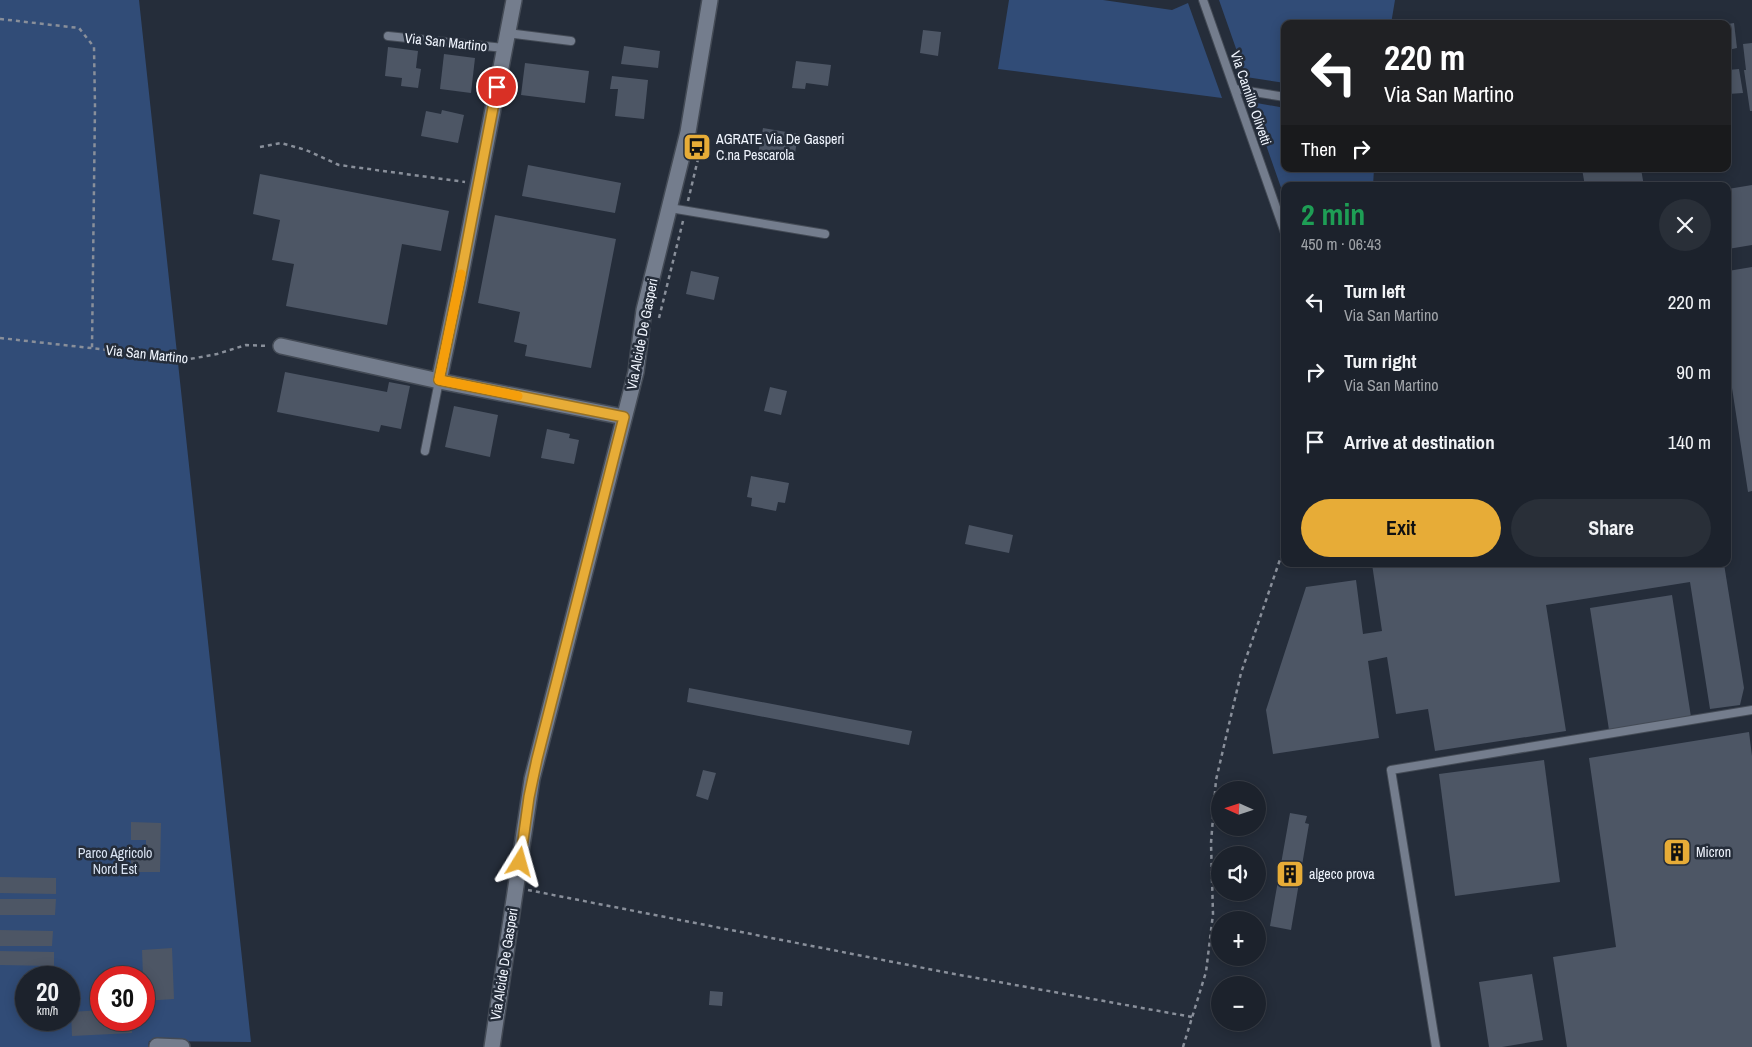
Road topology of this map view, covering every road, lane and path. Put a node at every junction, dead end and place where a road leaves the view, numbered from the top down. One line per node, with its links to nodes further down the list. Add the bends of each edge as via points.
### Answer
1 (514, 0): 5 (street, Via San Martino)
2 (710, 0): 13 (street, Via Alcide De Gasperi, via 688,132)
3 (1203, 0): 9 (lane, Via Camillo Olivetti)
4 (0, 20): 18 (path, via 80,28 94,48)
5 (507, 32): 7 (lane, Via San Martino); 8 (street, Via San Martino)
6 (388, 36): 8 (lane, Via San Martino)
7 (571, 41)
8 (504, 48): 12 (street, Via San Martino)
9 (1235, 89): 10 (lane); 14 (lane, Via Camillo Olivetti)
10 (1281, 95)
11 (260, 147): 12 (path, via 281,143 339,165)
12 (479, 183): 19 (street, Via San Martino)
13 (670, 208): 15 (lane); 20 (street, Via Alcide De Gasperi, via 646,304 636,372)
14 (1281, 221)
15 (825, 234)
16 (0, 338): 18 (path, Via San Martino)
17 (281, 346): 18 (path, Via San Martino, via 246,345 190,359); 19 (street)
18 (92, 348)
19 (439, 380): 20 (street); 21 (lane, Via San Martino)
20 (624, 417): 28 (street, Via Alcide De Gasperi, via 532,779)
21 (425, 451)
22 (1281, 557): 25 (path, via 1241,673 1216,780 1211,843 1213,914 1206,972)
23 (1752, 710): 30 (lane, via 1391,770)
24 (528, 890): 25 (path)
25 (1192, 1017): 29 (path)
26 (157, 1046): 27 (street)
27 (182, 1047)
28 (492, 1047)
29 (1183, 1047)
30 (1436, 1047)

